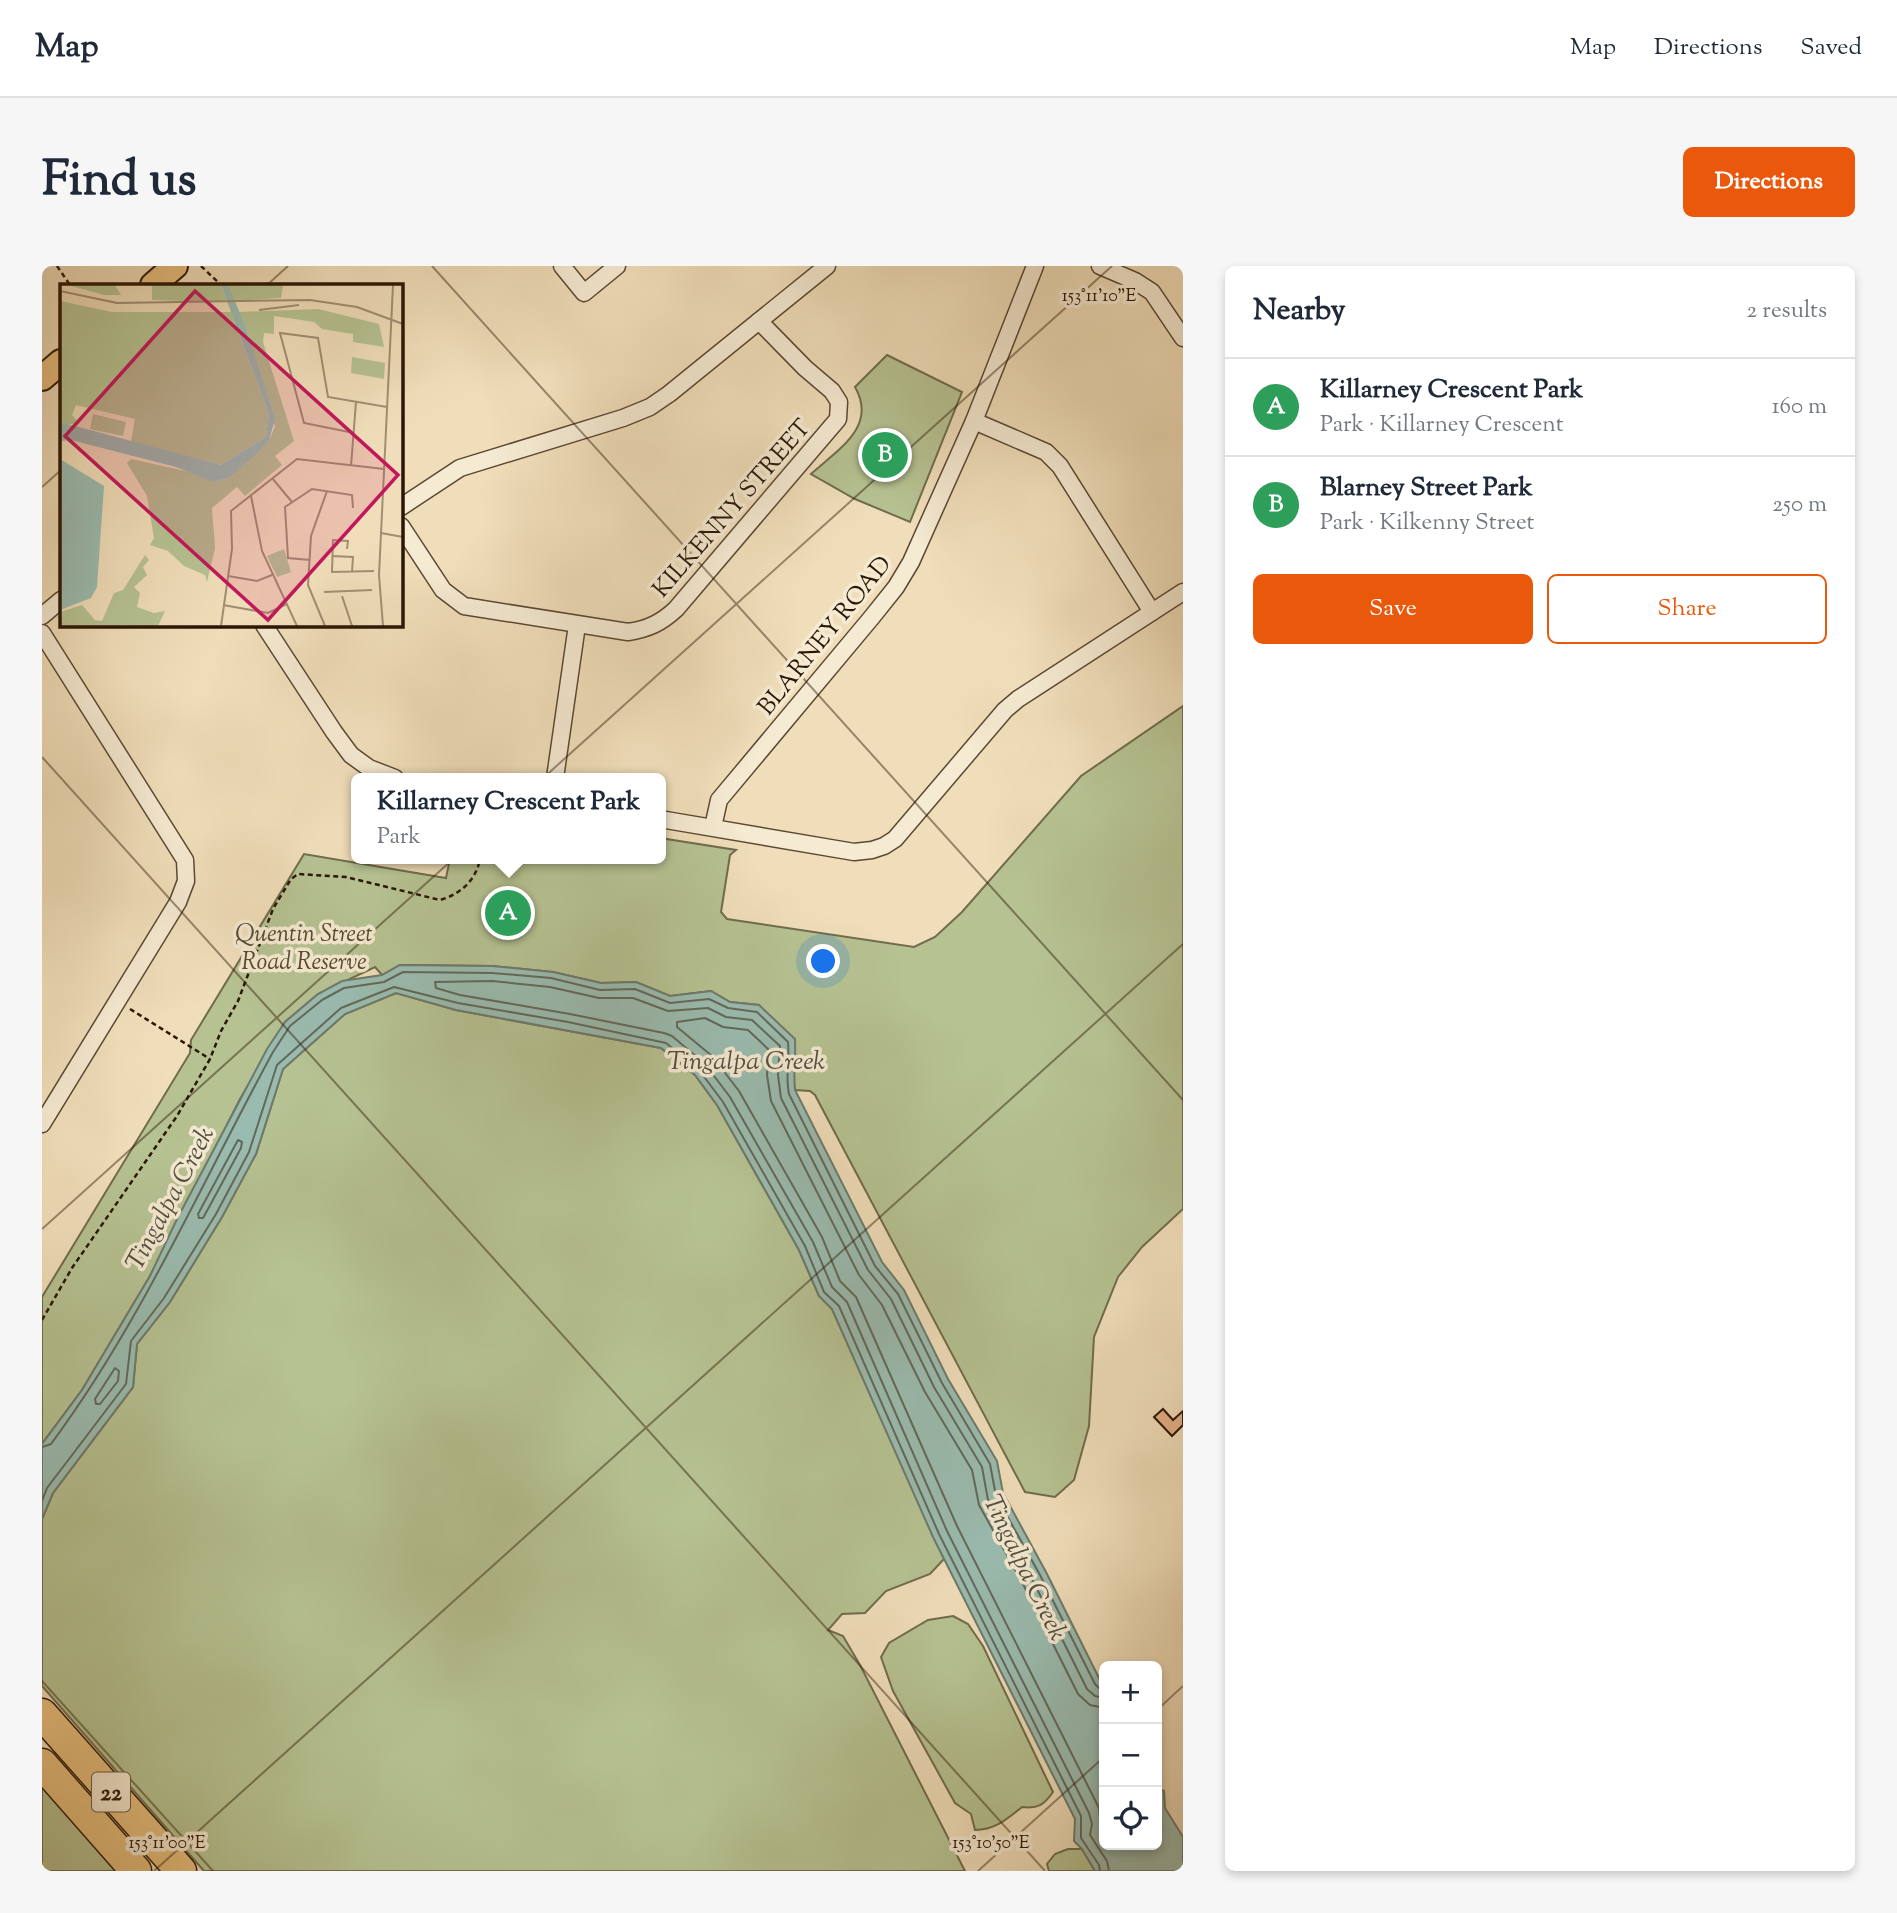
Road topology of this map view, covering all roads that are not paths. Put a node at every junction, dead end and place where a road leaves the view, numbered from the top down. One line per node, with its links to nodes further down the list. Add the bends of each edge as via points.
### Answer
1 (176, 266): 7 (main road)
2 (562, 266): 3 (street, via 584,293)
3 (617, 266)
4 (827, 266): 8 (street)
5 (1035, 266): 12 (street, BLARNEY ROAD)
6 (1100, 266): 9 (street, via 1152,292)
7 (154, 284)
8 (760, 321): 13 (street, via 650,407 460,468); 19 (street, KILKENNY STREET, via 832,391 839,402 838,419 661,622 628,632)
9 (1183, 338)
10 (60, 363): 11 (main road)
11 (42, 378)
12 (974, 421): 17 (street, via 1046,452 1060,466); 25 (street, BLARNEY ROAD, via 896,587 719,800)
13 (402, 506)
14 (402, 528): 19 (street, KILKENNY STREET, via 443,590 464,606)
15 (1183, 592): 17 (street)
16 (60, 601): 18 (street)
17 (1152, 612): 25 (street, via 1005,710 907,826 884,846 854,852)
18 (42, 616)
19 (577, 625): 23 (street)
20 (265, 626): 22 (street, via 351,755)
21 (42, 632): 26 (street, via 185,860 186,881 178,902)
22 (382, 773)
23 (556, 773)
24 (666, 820): 25 (street)
25 (713, 827)
26 (42, 1124)
27 (42, 1714): 30 (highway, 22)
28 (42, 1764): 29 (highway, 22)
29 (136, 1871)
30 (181, 1871)

